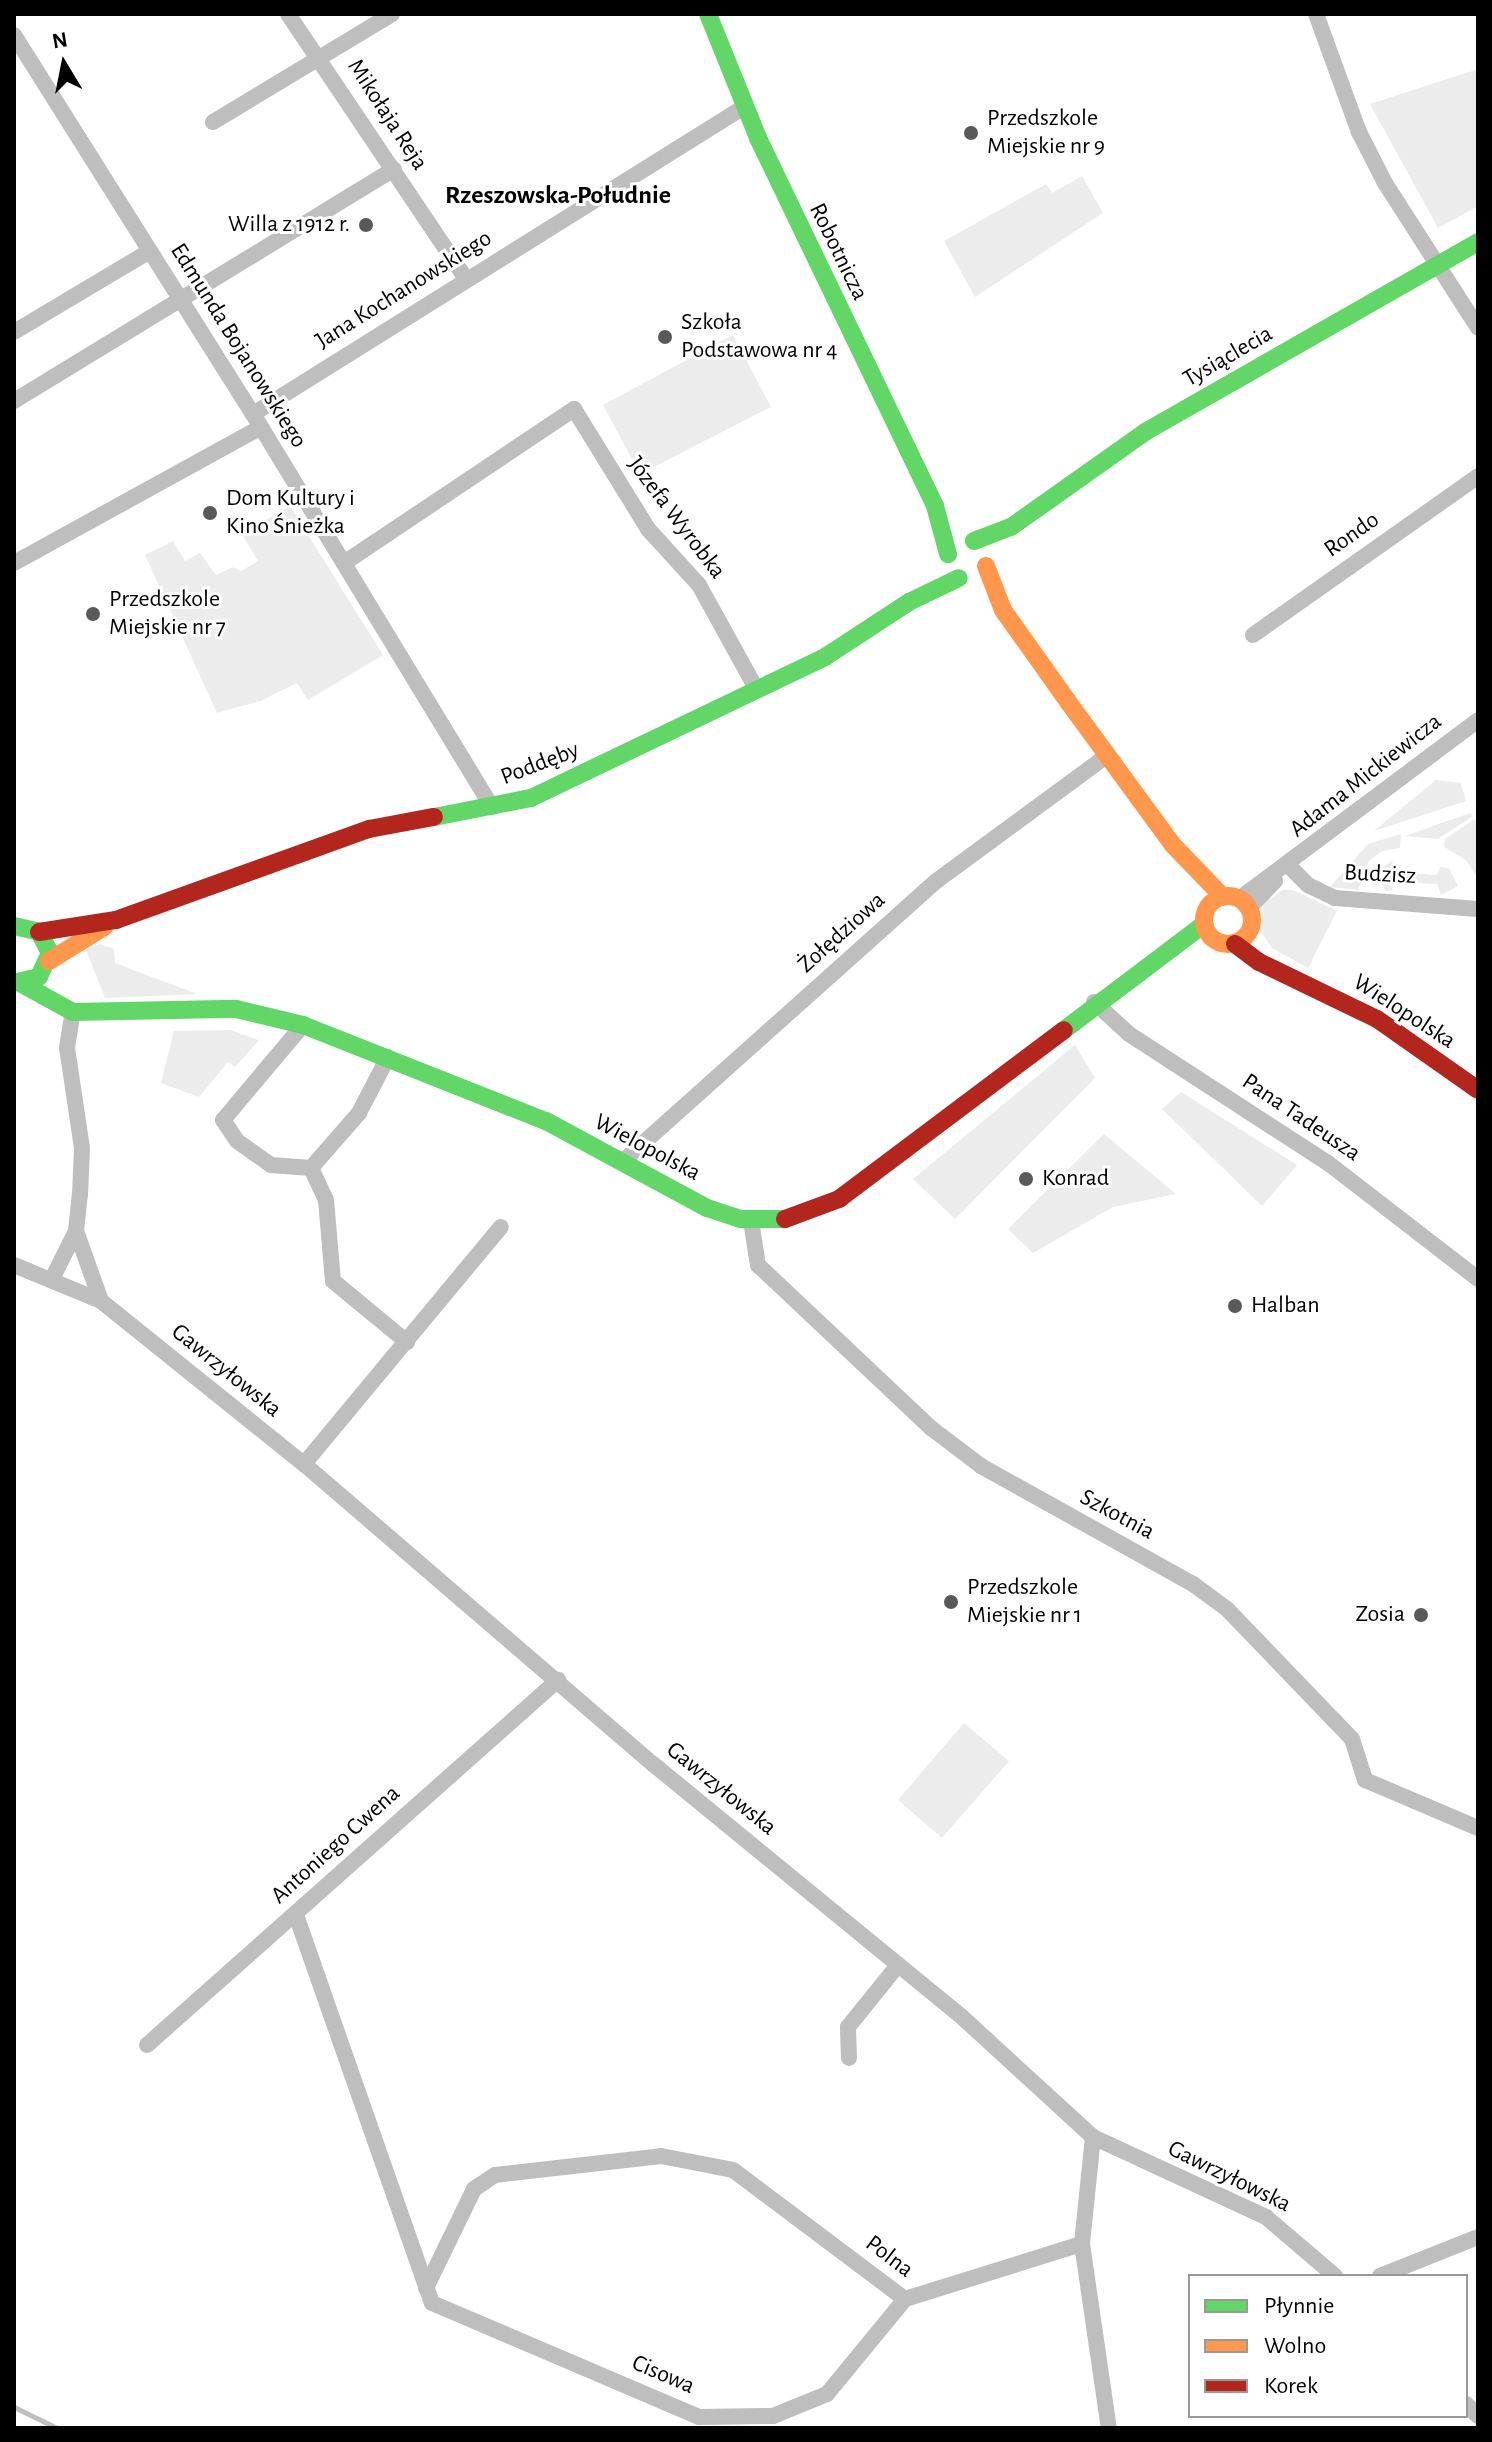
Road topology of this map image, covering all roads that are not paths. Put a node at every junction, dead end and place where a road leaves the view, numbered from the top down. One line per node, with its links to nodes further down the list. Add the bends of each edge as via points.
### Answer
1 (288, 14): 6 (street, Mikołaja Reja)
2 (392, 14): 6 (street, Mikołaja Reja)
3 (708, 14): 7 (street, Robotnicza)
4 (1316, 14): 12 (street, via 1359,132)
5 (14, 35): 11 (street, Edmunda Bojanowskiego)
6 (318, 58): 8 (street, Mikołaja Reja); 9 (street, Mikołaja Reja)
7 (744, 107): 13 (street, Jana Kochanowskiego); 20 (street, Robotnicza)
8 (213, 122)
9 (394, 169): 13 (street, Mikołaja Reja); 14 (street)
10 (1478, 242): 12 (street, Tysiąclecia)
11 (150, 251): 14 (street, Edmunda Bojanowskiego); 15 (street)
12 (1438, 265): 16 (street); 21 (street, Tysiąclecia, via 1145,432)
13 (466, 279): 18 (street, Jana Kochanowskiego)
14 (182, 303): 17 (street); 18 (street, Edmunda Bojanowskiego)
15 (17, 324)
16 (1478, 328)
17 (14, 401)
18 (257, 420): 23 (street, Jana Kochanowskiego); 24 (street, Edmunda Bojanowskiego)
19 (1478, 476): 28 (street, Rondo)
20 (935, 506): 22 (street, Robotnicza); 26 (street, Robotnicza)
21 (1011, 527): 22 (street, Tysiąclecia); 25 (street, Tysiąclecia)
22 (971, 540): 25 (street, via 984,549); 26 (street, via 956,543)
23 (14, 563)
24 (344, 563): 29 (street, Józefa Wyrobka, via 574,409 648,529 699,585); 32 (street, Edmunda Bojanowskiego)
25 (987, 564): 26 (street, via 979,576); 27 (street)
26 (955, 569): 27 (street); 29 (street, Poddęby, via 825,657)
27 (1003, 610): 31 (street)
28 (1253, 635)
29 (757, 690): 32 (street, Poddęby, via 544,792)
30 (1478, 720): 34 (street, Adama Mickiewicza)
31 (1108, 755): 33 (street); 49 (street, Żołędziowa, via 935,882)
32 (492, 807): 37 (street, Poddęby, via 369,829)
33 (1173, 845): 35 (street); 38 (street)
34 (1286, 868): 35 (street, Adama Mickiewicza); 36 (street, Budzisz, via 1335,898)
35 (1237, 902): 38 (street, Wielopolska); 41 (street)
36 (1478, 909)
37 (116, 920): 40 (street, Poddęby); 42 (street, Poddęby)
38 (1208, 924): 41 (street); 44 (street, Wielopolska)
39 (14, 926): 40 (street)
40 (39, 932): 42 (street, via 48,945)
41 (1242, 937): 48 (street, Wielopolska, via 1259,962 1377,1019)
42 (48, 965): 43 (street, Poddęby); 45 (street)
43 (18, 984): 45 (street, Wielopolska)
44 (1094, 1002): 51 (street, Wielopolska, via 839,1199 794,1218); 56 (street, Pana Tadeusza, via 1129,1034 1328,1163)
45 (73, 1012): 46 (street, Wielopolska, via 236,1009); 53 (street, via 67,1048 82,1148)
46 (303, 1025): 47 (street, Wielopolska); 50 (street, via 223,1120 237,1141 271,1165)
47 (388, 1057): 49 (street, Wielopolska, via 546,1121); 50 (street, via 359,1113)
48 (1478, 1090)
49 (622, 1162): 51 (street, Wielopolska, via 707,1208)
50 (311, 1168): 58 (street, via 326,1200 333,1281)
51 (751, 1221): 61 (street, Szkotnia, via 758,1265 931,1428 1042,1503 1204,1592 1268,1647 1352,1739 1365,1780)
52 (501, 1227): 58 (street)
53 (76, 1231): 55 (street); 57 (street)
54 (14, 1265): 55 (street, Gawrzyłowska)
55 (53, 1277): 57 (street, Gawrzyłowska)
56 (1478, 1279)
57 (101, 1301): 59 (street, Gawrzyłowska)
58 (407, 1342): 59 (street)
59 (304, 1464): 60 (street, Gawrzyłowska)
60 (558, 1680): 62 (street, Antoniego Cwena); 63 (street, Gawrzyłowska)
61 (1478, 1828)
62 (296, 1915): 64 (street, Antoniego Cwena); 71 (street, Cisowa)
63 (898, 1965): 65 (street, via 848,2027); 66 (street, Gawrzyłowska)
64 (147, 2045)
65 (849, 2058)
66 (1093, 2137): 68 (street); 69 (street, Gawrzyłowska, via 1266,2217)
67 (1478, 2237): 70 (street)
68 (1082, 2244): 72 (street, Polna); 73 (street)
69 (1333, 2274)
70 (1385, 2274)
71 (426, 2288): 72 (street, Cisowa, via 432,2303 699,2417 773,2416 827,2394); 72 (street, Polna, via 474,2189 495,2175 661,2156 733,2170)
72 (905, 2299)
73 (1109, 2428)

